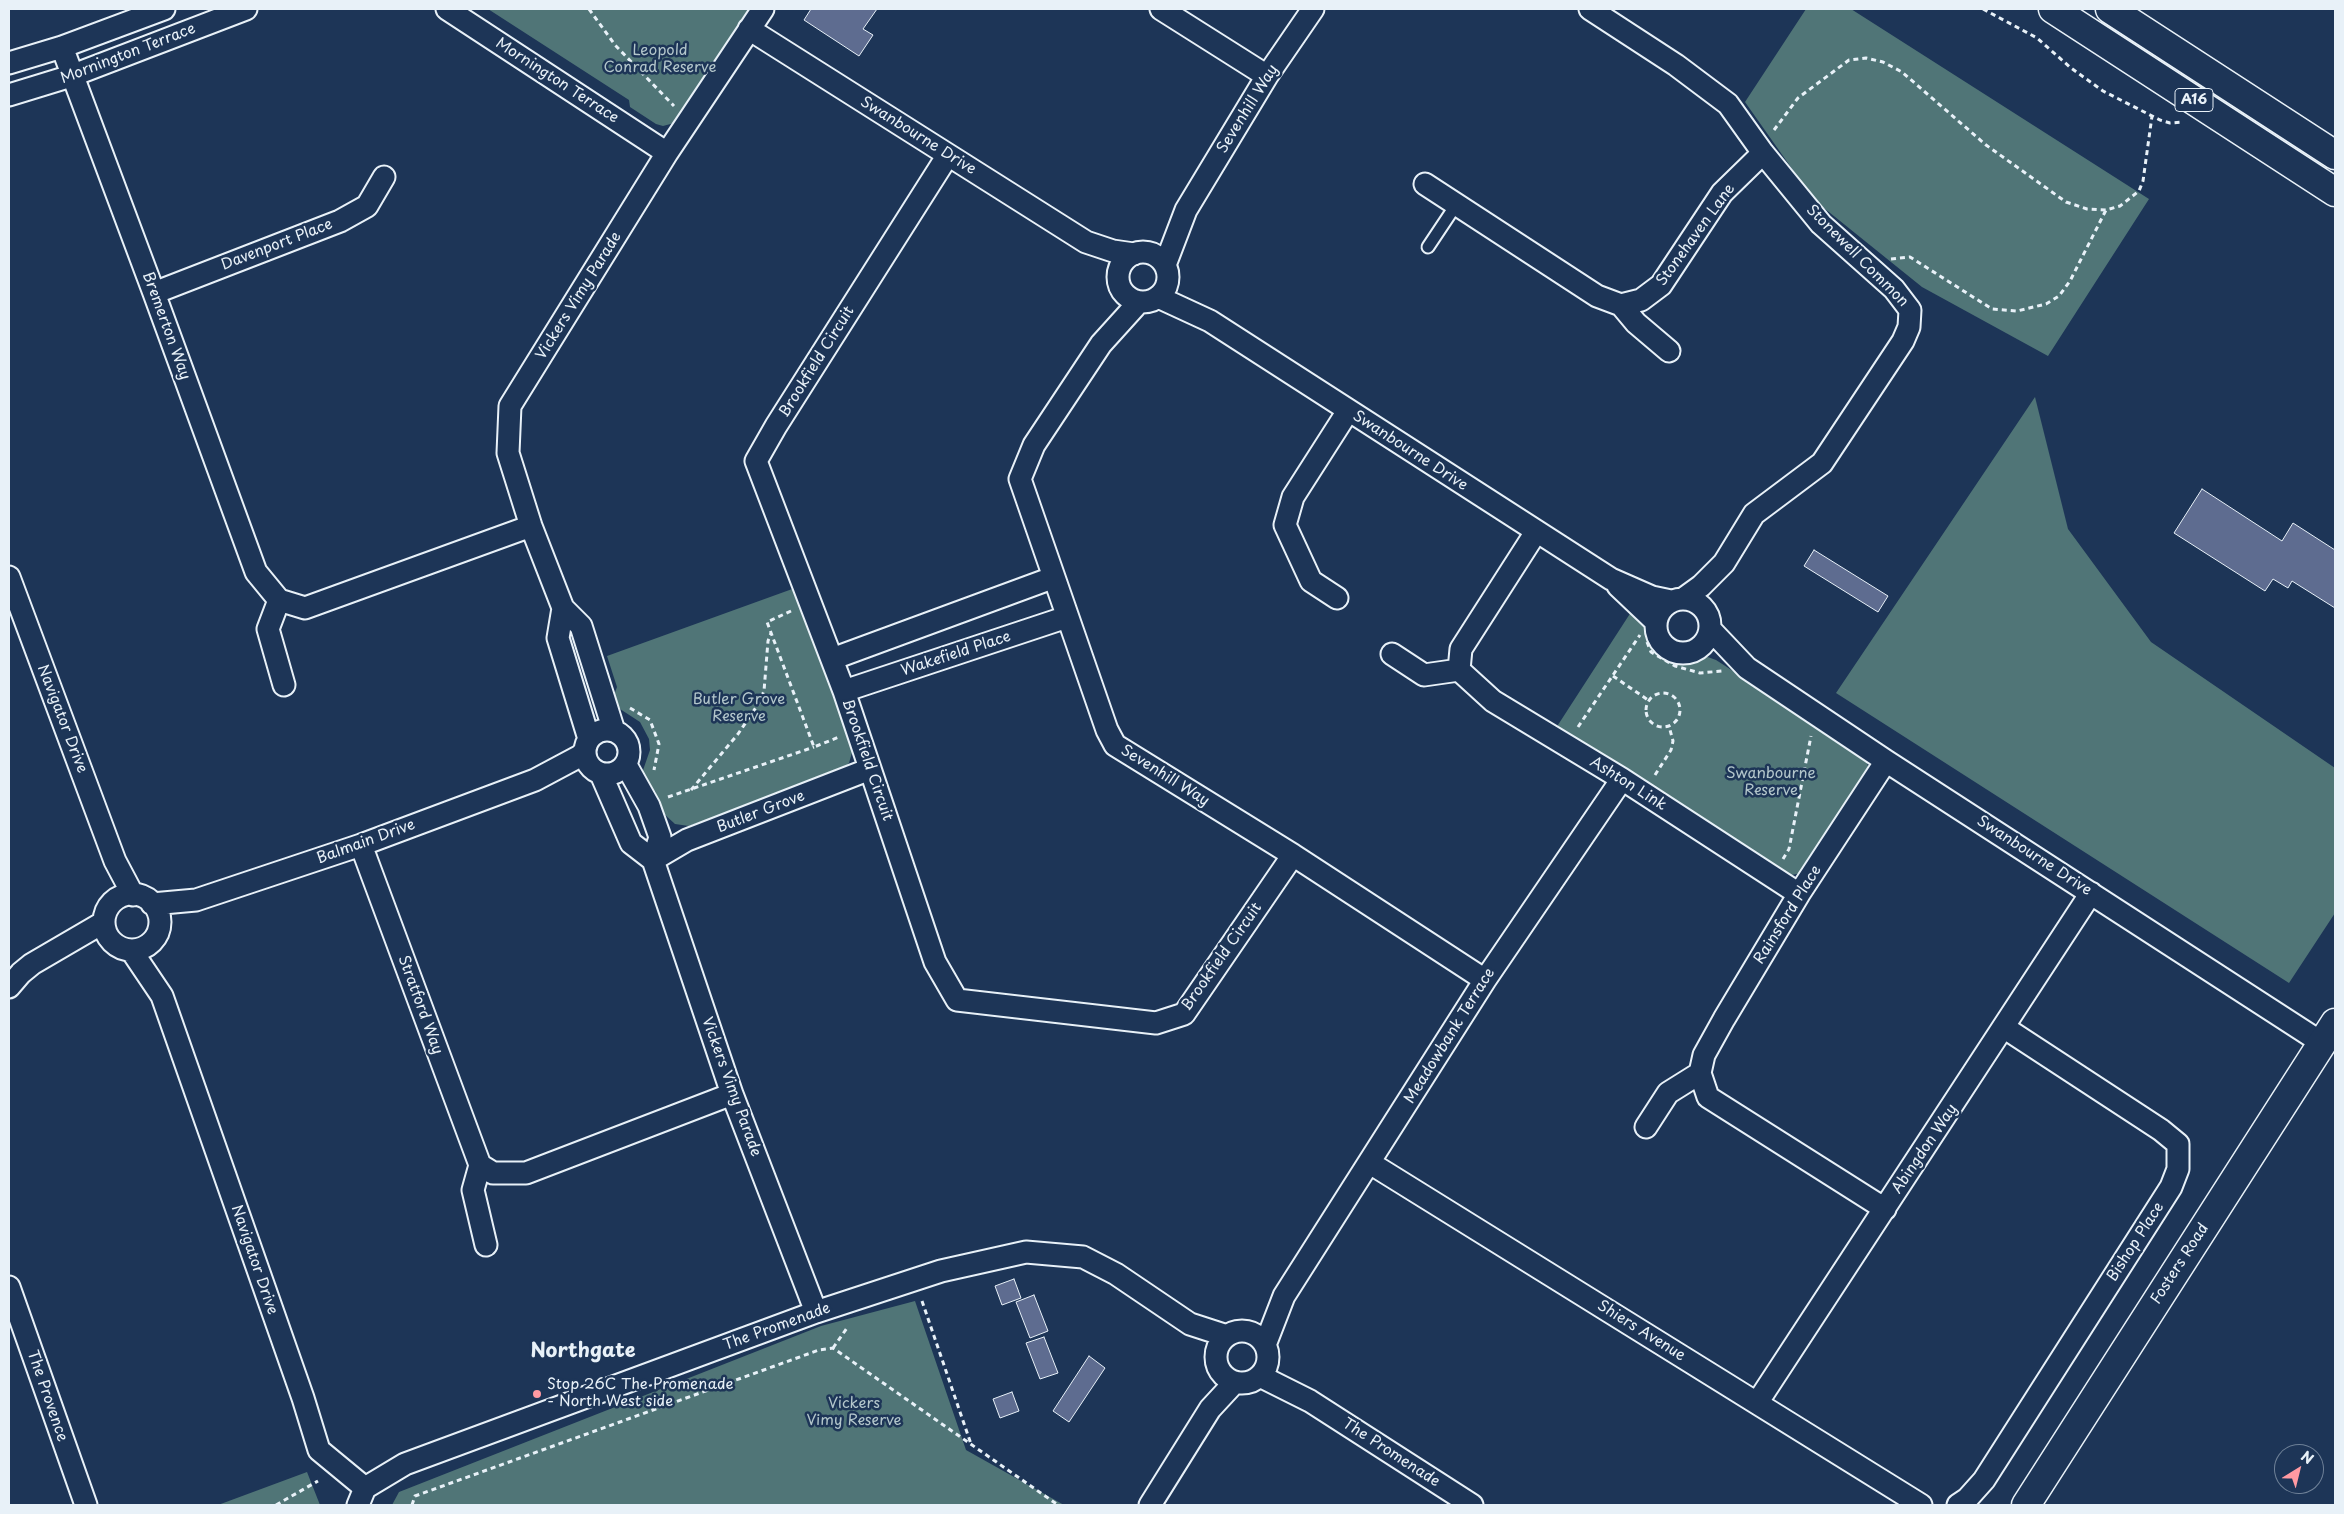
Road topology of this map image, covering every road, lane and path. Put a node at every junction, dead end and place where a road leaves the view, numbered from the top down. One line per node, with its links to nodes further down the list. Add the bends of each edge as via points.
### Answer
1 (164, 9): 13 (street, Mornington Terrace)
2 (246, 9): 17 (street, Mornington Terrace)
3 (447, 9): 24 (street, Mornington Terrace)
4 (589, 9): 16 (path)
5 (763, 9): 12 (street, Vickers Vimy Parade)
6 (1161, 9): 18 (street)
7 (1313, 9): 18 (street, Sevenhill Way)
8 (1590, 9): 25 (street, Stonewell Common, via 1676,65 1728,104)
9 (1983, 9): 21 (path, via 2037,38 2104,91)
10 (2053, 9): 30 (main road, A16)
11 (2110, 9): 27 (main road, A16)
12 (750, 29): 24 (street, Vickers Vimy Parade); 26 (street, Swanbourne Drive)
13 (62, 46): 14 (street, Mornington Terrace); 17 (street, Bremerton Way)
14 (9, 63)
15 (648, 66): 16 (path)
16 (642, 73): 20 (path)
17 (71, 76): 19 (street, Mornington Terrace); 39 (street, Bremerton Way)
18 (1267, 76): 32 (street, Sevenhill Way)
19 (9, 95)
20 (678, 110)
21 (2152, 116): 22 (path, via 2170,123); 33 (path, via 2139,191 2120,206)
22 (2188, 120)
23 (1778, 137): 33 (path, via 1773,129 1798,98 1849,60 1866,58 1902,72 1986,145 2066,202 2086,209)
24 (667, 153): 43 (street, Vickers Vimy Parade, via 510,406 508,453)
25 (1763, 153): 40 (street, Stonehaven Lane, via 1722,193 1661,285 1642,300); 45 (street, Stonewell Common, via 1821,224 1894,289 1910,310 1909,327 1822,463 1754,514)
26 (948, 155): 34 (street, Swanbourne Drive); 52 (street, Brookfield Circuit, via 756,462)
27 (2335, 155)
28 (384, 177): 39 (street, Davenport Place, via 367,206 340,221)
29 (1426, 184): 31 (street)
30 (2335, 192)
31 (1456, 205): 35 (lane); 40 (street, via 1597,296)
32 (1186, 210): 36 (street, Sevenhill Way); 38 (street, Sevenhill Way)
33 (2106, 210): 37 (path, via 2059,296 2046,304 2017,311 1992,309 1910,257)
34 (1086, 242): 36 (street, Swanbourne Drive, via 1113,251); 38 (street, Swanbourne Drive)
35 (1428, 247)
36 (1140, 254): 38 (street, via 1154,255); 38 (street, Sevenhill Way, via 1126,259 1121,266)
37 (1890, 259)
38 (1145, 286): 42 (street, Swanbourne Drive, via 1210,321); 47 (street, Sevenhill Way, via 1101,344 1034,445 1020,480)
39 (154, 292): 50 (street, Bremerton Way, via 256,572)
40 (1621, 305): 41 (street, via 1636,323)
41 (1669, 351)
42 (1348, 412): 44 (street, Swanbourne Drive); 49 (street, via 1293,497 1284,525 1311,580)
43 (531, 526): 50 (street, via 305,608); 53 (street, Vickers Vimy Parade)
44 (1536, 532): 48 (street, Swanbourne Drive); 60 (street, via 1461,649)
45 (1724, 563): 51 (street, Stonewell Common, via 1701,586); 56 (street, Stonewell Common)
46 (9, 577): 88 (street, Navigator Drive, via 115,861)
47 (1052, 578): 54 (street, Sevenhill Way); 59 (street)
48 (1611, 579): 51 (street, Swanbourne Drive, via 1652,597); 55 (street, Swanbourne Drive)
49 (1337, 598)
50 (279, 600): 63 (street, via 268,629)
51 (1677, 600): 55 (street, via 1660,610); 56 (street, via 1698,604)
52 (811, 604): 57 (path, via 767,622); 59 (street, Brookfield Circuit)
53 (563, 608): 69 (street, Vickers Vimy Parade, via 581,626); 73 (street, via 558,638)
54 (1067, 617): 64 (street, Wakefield Place); 83 (street, Sevenhill Way, via 1115,745)
55 (1656, 622): 56 (street, via 1659,640 1674,652 1683,654)
56 (1706, 631): 74 (street, Swanbourne Drive, via 1747,668)
57 (771, 632): 72 (path); 80 (path, via 764,692 759,703)
58 (1392, 654): 60 (street, via 1424,675)
59 (832, 659): 64 (street, Brookfield Circuit)
60 (1459, 670): 78 (street, Ashton Link, via 1493,701)
61 (1725, 671): 62 (path, via 1700,673 1675,666 1651,652 1643,630)
62 (1613, 676): 66 (path); 70 (path)
63 (284, 685)
64 (844, 691): 76 (street, Brookfield Circuit)
65 (628, 700): 77 (path, via 631,710 650,720 659,744 653,767)
66 (1648, 700): 67 (path, via 1646,711 1650,721 1660,727); 67 (path, via 1663,692 1678,700 1679,717)
67 (1669, 726): 79 (path, via 1673,741 1671,750)
68 (1813, 728): 85 (path, via 1789,849)
69 (614, 730): 73 (street, via 600,731); 75 (street, via 629,745)
70 (1574, 733)
71 (842, 736): 72 (path)
72 (814, 747): 80 (path)
73 (592, 758): 75 (street, via 615,773); 82 (street, Balmain Drive); 84 (street, via 631,843)
74 (1886, 761): 86 (street, Swanbourne Drive); 87 (street, Rainsford Place)
75 (626, 765): 81 (street)
76 (870, 769): 83 (street, Brookfield Circuit, via 935,962 956,1000 1156,1023 1184,1014); 84 (street, Butler Grove, via 687,840)
77 (656, 775)
78 (1622, 779): 87 (street, Ashton Link); 95 (street, Meadowbank Terrace)
79 (1650, 782)
80 (691, 790): 81 (path)
81 (649, 806): 84 (street, via 660,837)
82 (361, 845): 89 (street, Balmain Drive); 104 (street, Stratford Way)
83 (1293, 855): 95 (street, Sevenhill Way)
84 (653, 860): 101 (street, Vickers Vimy Parade)
85 (1779, 865)
86 (2091, 893): 98 (street, Abingdon Way); 99 (street, Swanbourne Drive)
87 (1799, 894): 100 (street, Rainsford Place, via 1704,1055)
88 (124, 898): 90 (street, via 140,896); 91 (street, via 108,907)
89 (196, 900): 90 (street, Balmain Drive); 92 (street, Balmain Drive)
90 (152, 904): 92 (street, via 159,918)
91 (104, 922): 93 (street, via 106,932); 94 (street)
92 (155, 934): 93 (street, via 145,946); 97 (street, Navigator Drive)
93 (124, 948): 94 (street, via 95,944); 97 (street, Navigator Drive)
94 (56, 952): 96 (street, via 21,973)
95 (1485, 980): 103 (street, Meadowbank Terrace)
96 (9, 987)
97 (162, 996): 121 (street, Navigator Drive, via 319,1450)
98 (2005, 1028): 105 (street, Abingdon Way); 129 (street, Bishop Place, via 2161,1130 2178,1144 2178,1169 2171,1187 1984,1480)
99 (2329, 1033): 130 (main road, Fosters Road)
100 (1700, 1073): 102 (street, via 1668,1093); 105 (street, via 1708,1096)
101 (732, 1094): 104 (street, via 526,1172 493,1173); 110 (street, Vickers Vimy Parade)
102 (1646, 1127)
103 (1370, 1163): 108 (street, Meadowbank Terrace); 118 (street, Shiers Avenue)
104 (480, 1165): 106 (street, via 473,1190)
105 (1884, 1209): 118 (street, Abingdon Way)
106 (486, 1245)
107 (9, 1287): 123 (street, The Provence)
108 (1284, 1296): 113 (street, Meadowbank Terrace); 116 (street, Meadowbank Terrace)
109 (922, 1301): 119 (path)
110 (816, 1312): 111 (street, The Promenade, via 941,1271 1026,1252 1083,1257 1116,1274); 121 (street, The Promenade, via 405,1464)
111 (1190, 1324): 114 (street, The Promenade); 117 (street, The Promenade)
112 (847, 1328): 115 (path)
113 (1248, 1332): 114 (street, via 1238,1331); 116 (street, via 1256,1335)
114 (1227, 1336): 117 (street, via 1218,1347)
115 (833, 1348): 119 (path); 125 (path, via 819,1350 415,1496)
116 (1264, 1361): 117 (street, via 1250,1382); 128 (street, The Promenade, via 1310,1401)
117 (1224, 1370): 127 (street, via 1210,1409)
118 (1757, 1403): 122 (street, Shiers Avenue)
119 (972, 1445): 126 (path)
120 (318, 1482): 124 (path)
121 (362, 1496)
122 (1916, 1503)
123 (86, 1505)
124 (276, 1505)
125 (412, 1505)
126 (1058, 1505)
127 (1150, 1505)
128 (1472, 1505)
129 (1958, 1505)
130 (2026, 1505)

